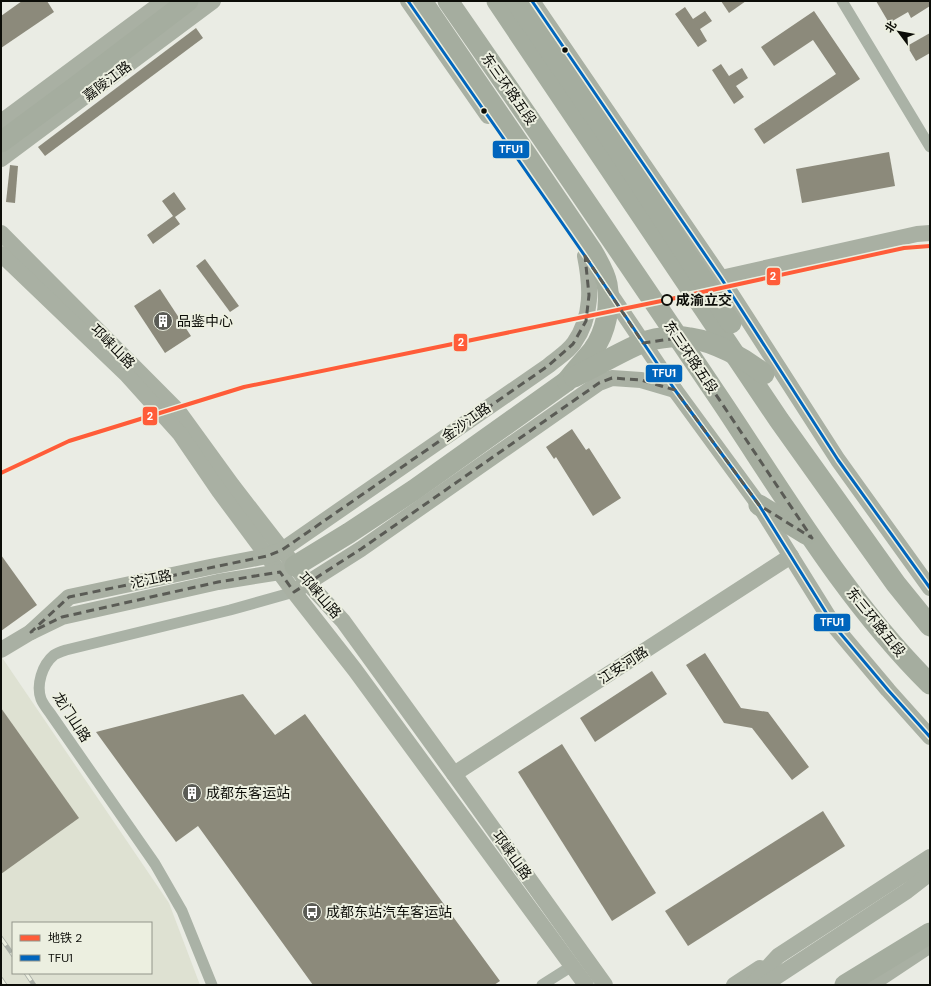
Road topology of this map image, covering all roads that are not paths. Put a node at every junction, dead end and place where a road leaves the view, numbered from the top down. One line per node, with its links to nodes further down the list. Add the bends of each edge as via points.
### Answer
1 (164, 1): 10 (street)
2 (188, 1): 11 (highway)
3 (213, 1): 13 (street, 嘉陵江路)
4 (448, 1): 23 (highway, 东三环路五段, via 583,196)
5 (497, 1): 31 (highway, via 779,420 896,584)
6 (516, 1): 19 (highway, via 614,144)
7 (532, 1): 18 (street)
8 (842, 1): 12 (street)
9 (418, 2): 17 (street); 20 (highway, bridge, via 600,265 607,284 606,321 593,350)
10 (1, 122)
11 (1, 142)
12 (930, 147)
13 (1, 159)
14 (930, 232): 18 (street)
15 (1, 233): 24 (street, 邛崃山路, via 179,412 232,485)
16 (1, 254): 24 (street, 邛崃山路, via 126,374 175,429)
17 (584, 256): 21 (street); 24 (street, 金沙江路, via 589,278 586,321 573,344 548,366)
18 (721, 278): 28 (street, via 838,460)
19 (764, 374): 20 (highway, bridge, via 746,360 690,337 662,338 638,344); 30 (highway, via 877,539)
20 (567, 381): 26 (highway, via 414,490 349,533)
21 (675, 390): 22 (street); 27 (street, via 641,380 612,378 599,383)
22 (759, 505): 23 (highway); 25 (street)
23 (812, 538): 34 (highway, 东三环路五段, via 860,606 909,664)
24 (274, 553): 26 (street, 邛崃山路); 32 (street, 沱江路, via 68,597)
25 (791, 556): 35 (street, via 835,627); 36 (street, 江安河路)
26 (287, 569): 27 (street, 邛崃山路); 29 (street, 邛崃山路); 32 (street, via 62,618)
27 (308, 583): 29 (street); 36 (street, 邛崃山路, via 343,621)
28 (930, 588)
29 (294, 592): 42 (street, 邛崃山路, via 355,670); 45 (street, 龙门山路, via 66,650 54,655 47,664 39,686 41,700 155,864 182,910)
30 (930, 609)
31 (930, 626)
32 (31, 632): 33 (street)
33 (1, 650)
34 (930, 684)
35 (930, 737)
36 (454, 774): 43 (street, 邛崃山路)
37 (930, 857): 41 (street)
38 (930, 873): 52 (street, via 907,891)
39 (930, 932): 44 (highway)
40 (930, 945): 44 (street)
41 (778, 956): 50 (street); 51 (street)
42 (572, 966): 46 (street); 47 (street, 邛崃山路)
43 (592, 966): 48 (street, 邛崃山路); 49 (street)
44 (869, 978): 53 (highway); 54 (highway)
45 (212, 985)
46 (542, 985)
47 (586, 985)
48 (605, 985)
49 (616, 985)
50 (734, 985)
51 (752, 985)
52 (764, 985)
53 (837, 985)
54 (845, 985)

